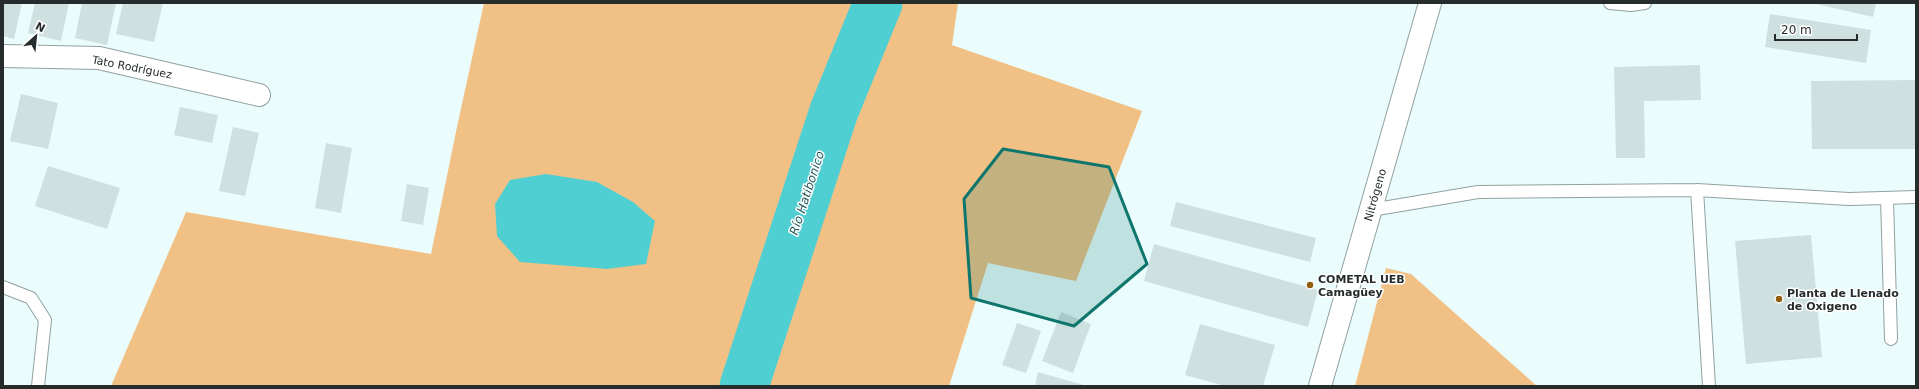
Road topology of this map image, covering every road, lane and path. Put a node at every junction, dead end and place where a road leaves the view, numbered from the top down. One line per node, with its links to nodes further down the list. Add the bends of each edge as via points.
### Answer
1 (1430, 3): 10 (street, Nitrógeno)
2 (1610, 3): 4 (lane)
3 (1645, 3): 4 (lane)
4 (1632, 4)
5 (3, 56): 6 (street, Tato Rodríguez, via 99,58)
6 (259, 95)
7 (1697, 190): 9 (lane, via 1849,199); 10 (lane, via 1478,192); 15 (lane)
8 (1916, 197): 9 (lane)
9 (1887, 198): 12 (lane)
10 (1371, 210): 14 (street, Nitrógeno)
11 (3, 287): 13 (lane, via 31,298 45,320)
12 (1891, 339)
13 (38, 386)
14 (1320, 386)
15 (1709, 386)

